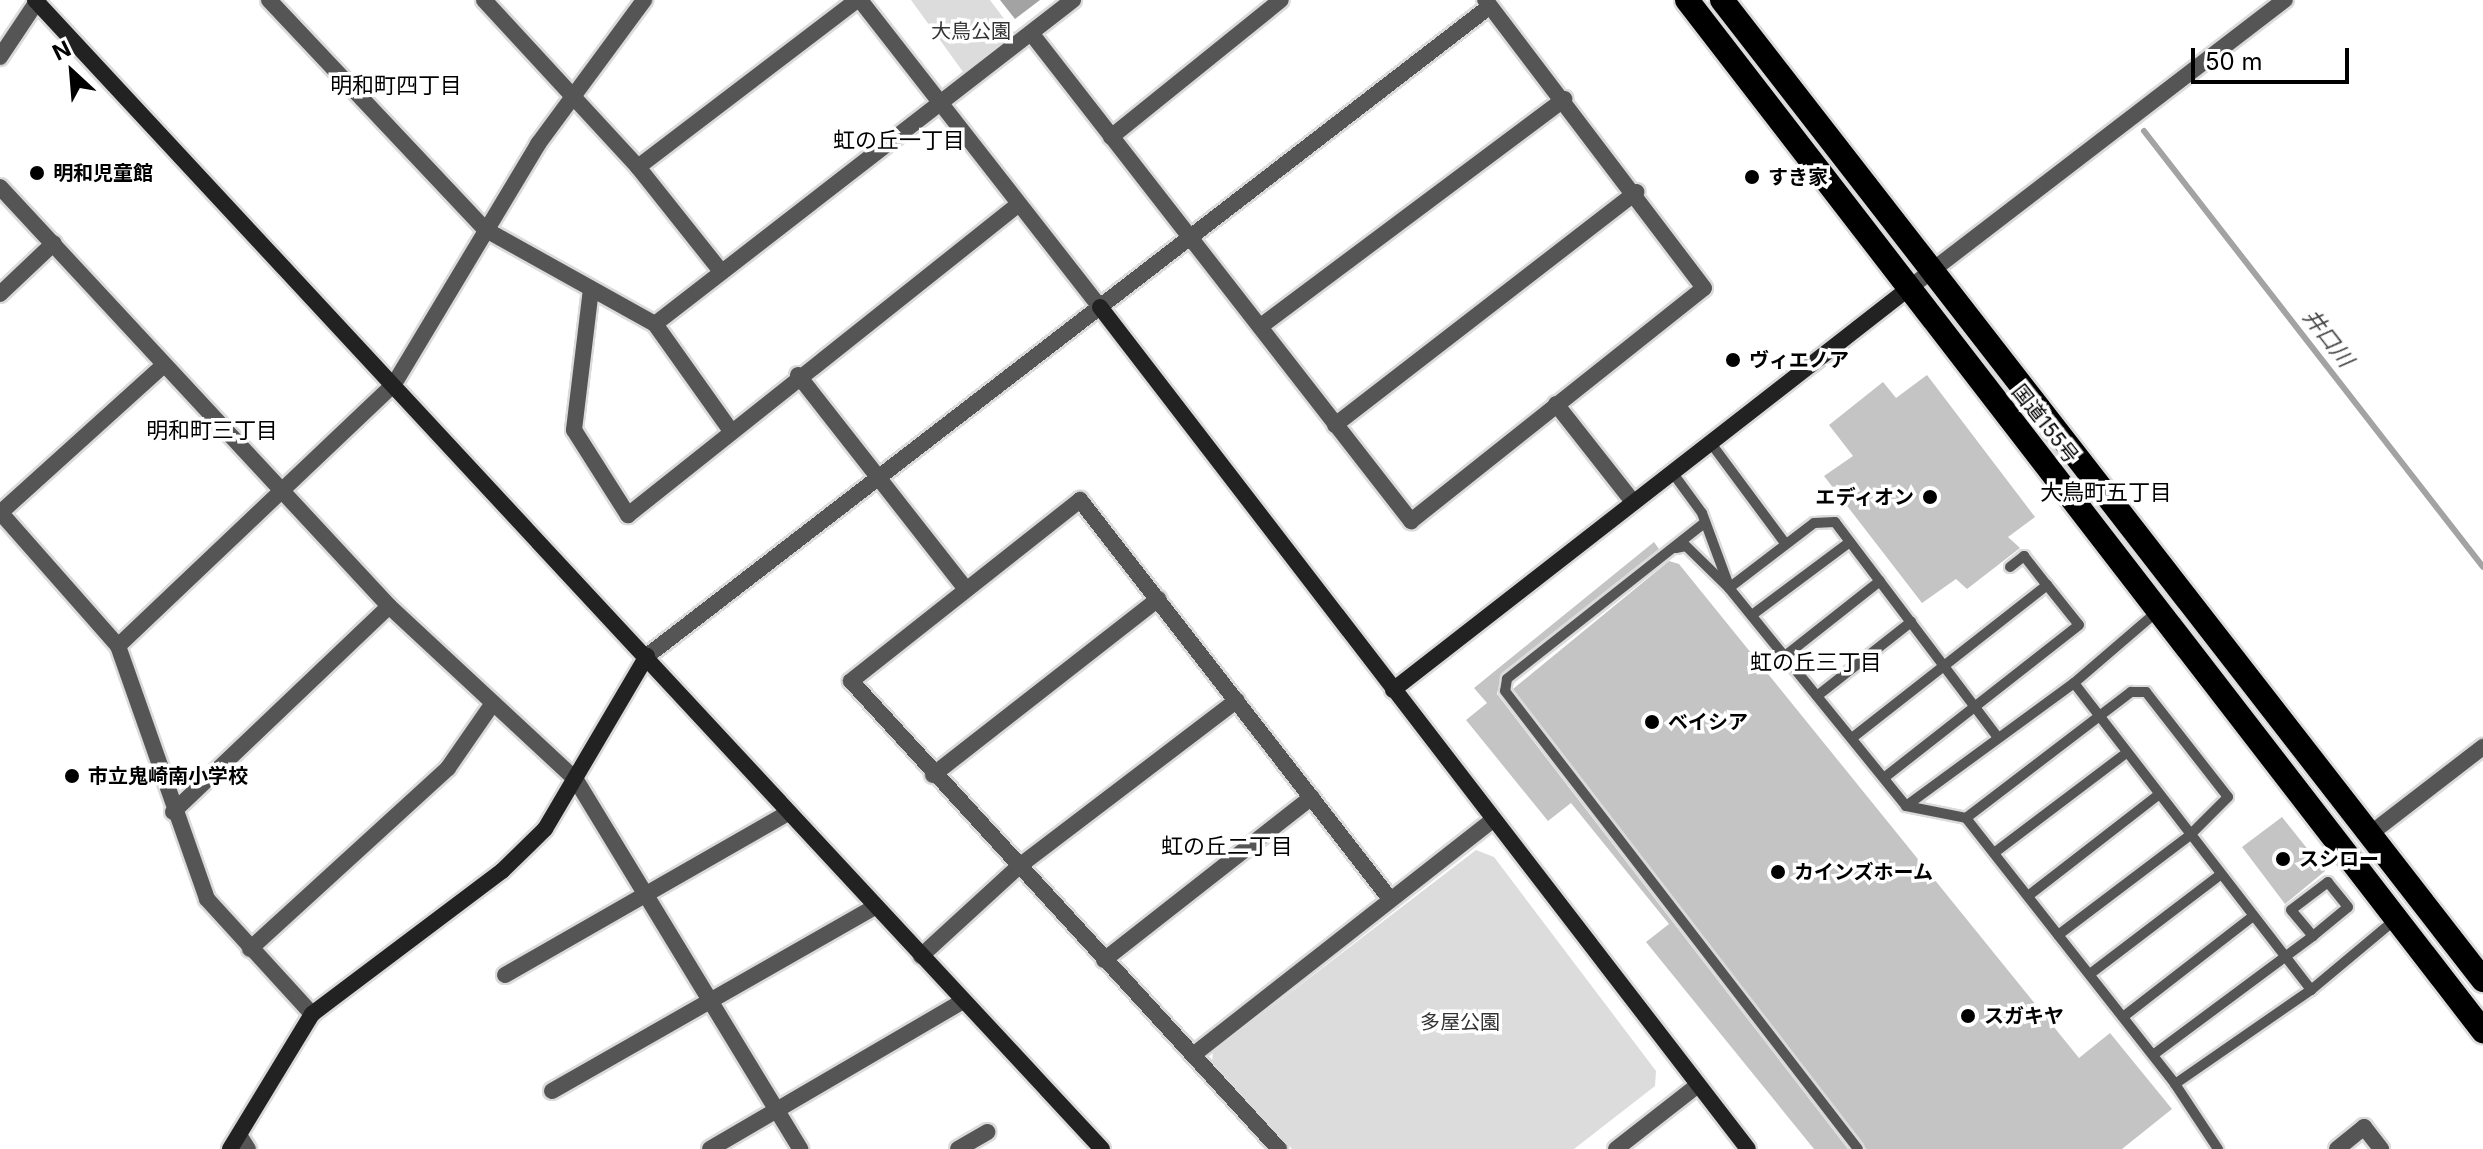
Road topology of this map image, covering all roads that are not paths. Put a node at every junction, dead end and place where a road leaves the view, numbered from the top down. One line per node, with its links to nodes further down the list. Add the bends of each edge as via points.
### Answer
1 (269, 0): 22 (street)
2 (484, 0): 14 (street)
3 (644, 0): 14 (street)
4 (858, 0): 16 (street); 18 (street)
5 (1073, 0): 12 (street)
6 (1281, 0): 17 (street)
7 (1687, 0): 28 (highway, 国道155号)
8 (1722, 0): 26 (highway, 国道155号)
9 (2285, 0): 26 (street)
10 (36, 1): 13 (street); 35 (street)
11 (1487, 3): 15 (street); 23 (street)
12 (1031, 33): 16 (street); 17 (street)
13 (0, 57)
14 (578, 99): 18 (street); 22 (street, via 538,144)
15 (1564, 99): 20 (street); 32 (street)
16 (938, 105): 21 (street); 25 (street)
17 (1111, 137): 23 (street)
18 (638, 167): 25 (street)
19 (0, 187): 24 (street)
20 (1636, 192): 36 (street, via 1704,288); 37 (street)
21 (1017, 206): 30 (street); 34 (street)
22 (486, 230): 27 (street); 35 (street)
23 (1189, 237): 30 (street); 32 (street)
24 (54, 243): 29 (street); 33 (street)
25 (719, 269): 31 (street)
26 (1932, 269): 28 (street); 84 (highway, 国道155号)
27 (591, 289): 31 (street); 38 (street, via 574,430 628,515)
28 (1908, 289): 39 (street); 56 (highway, 国道155号)
29 (0, 294)
30 (1100, 307): 41 (street); 64 (street)
31 (655, 324): 38 (street)
32 (1261, 326): 37 (street)
33 (164, 365): 42 (street); 44 (street)
34 (798, 375): 38 (street); 41 (street)
35 (394, 384): 42 (street); 60 (street)
36 (1556, 404): 37 (street, via 1411,521); 43 (street)
37 (1335, 425)
38 (729, 428)
39 (1710, 442): 40 (street); 47 (lane)
40 (1672, 472): 43 (street); 45 (lane)
41 (878, 479): 52 (street); 60 (street)
42 (282, 494): 55 (street); 59 (street)
43 (1633, 502): 64 (street)
44 (0, 512): 59 (street)
45 (1703, 524): 48 (lane); 53 (lane)
46 (1850, 542): 47 (lane, via 1835,522 1814,523); 50 (lane); 57 (lane)
47 (1785, 543): 53 (lane)
48 (1669, 550): 53 (lane, via 1686,546); 125 (lane, via 1507,679 1505,691)
49 (2010, 567): 51 (lane, via 2024,556)
50 (1880, 581): 58 (lane); 61 (lane)
51 (2047, 585): 62 (lane); 68 (lane, via 2079,625)
52 (965, 588): 54 (street, via 1080,500); 74 (street, via 851,681)
53 (1729, 588): 57 (lane)
54 (1158, 599): 66 (street); 74 (street)
55 (389, 606): 67 (street); 80 (street)
56 (2160, 609): 63 (lane); 94 (highway, 国道155号)
57 (1752, 615): 61 (lane)
58 (1911, 622): 62 (lane); 65 (lane)
59 (118, 646): 80 (street)
60 (647, 656): 76 (street); 81 (street)
61 (1785, 656): 65 (lane)
62 (1943, 665): 68 (lane); 71 (lane)
63 (2074, 683): 69 (lane); 70 (lane)
64 (1393, 690): 83 (street)
65 (1817, 696): 71 (lane)
66 (1237, 700): 78 (street); 87 (street)
67 (493, 703): 76 (street); 97 (street, via 448,768)
68 (1975, 707): 70 (lane); 75 (lane)
69 (2097, 716): 73 (lane); 82 (lane); 85 (lane, via 2131,692 2146,692 2228,797)
70 (1996, 735): 79 (lane)
71 (1852, 738): 75 (lane)
72 (2483, 747): 84 (street)
73 (2126, 753): 77 (lane); 86 (lane)
74 (933, 775): 87 (street)
75 (1884, 778): 79 (lane)
76 (576, 780): 89 (street); 107 (street, via 545,829 502,871)
77 (2158, 795): 85 (lane); 90 (lane)
78 (1312, 797): 91 (street); 100 (street)
79 (1906, 806): 82 (lane)
80 (173, 812): 97 (street, via 207,899)
81 (788, 813): 89 (street); 92 (street)
82 (1966, 818): 86 (lane)
83 (1493, 820): 91 (street); 113 (street)
84 (2370, 834): 103 (highway, 国道155号)
85 (2189, 836): 88 (lane); 95 (lane)
86 (1994, 853): 90 (lane)
87 (1018, 867): 99 (street); 100 (street)
88 (2220, 875): 93 (lane); 101 (lane)
89 (647, 896): 102 (street); 106 (street)
90 (2028, 896): 95 (lane)
91 (1390, 899): 110 (street)
92 (875, 907): 99 (street); 106 (street)
93 (2252, 917): 98 (lane); 108 (lane)
94 (2399, 917): 104 (lane); 109 (highway, 国道155号)
95 (2058, 935): 101 (lane)
96 (2313, 936): 96 (lane, via 2348,907 2328,882 2291,910); 98 (lane)
97 (250, 949): 107 (street)
98 (2287, 955): 104 (lane); 111 (lane)
99 (921, 956): 105 (street)
100 (1104, 960): 110 (street)
101 (2090, 974): 108 (lane)
102 (505, 975)
103 (2483, 980)
104 (2311, 990): 112 (lane)
105 (963, 1001): 115 (street); 121 (street)
106 (712, 1004): 114 (street); 115 (street)
107 (312, 1014): 117 (street)
108 (2123, 1017): 111 (lane)
109 (2483, 1031)
110 (1193, 1055): 122 (street)
111 (2153, 1055): 112 (lane)
112 (2175, 1084): 126 (lane)
113 (1698, 1085): 123 (street); 124 (street)
114 (552, 1091)
115 (776, 1110): 118 (street); 119 (street)
116 (987, 1132): 120 (street)
117 (240, 1145)
118 (710, 1149)
119 (800, 1149)
120 (958, 1149)
121 (1102, 1149)
122 (1279, 1149)
123 (1616, 1149)
124 (1748, 1149)
125 (1858, 1149)
126 (2218, 1149)
127 (2337, 1149): 128 (street, via 2364,1127)
128 (2381, 1149)

